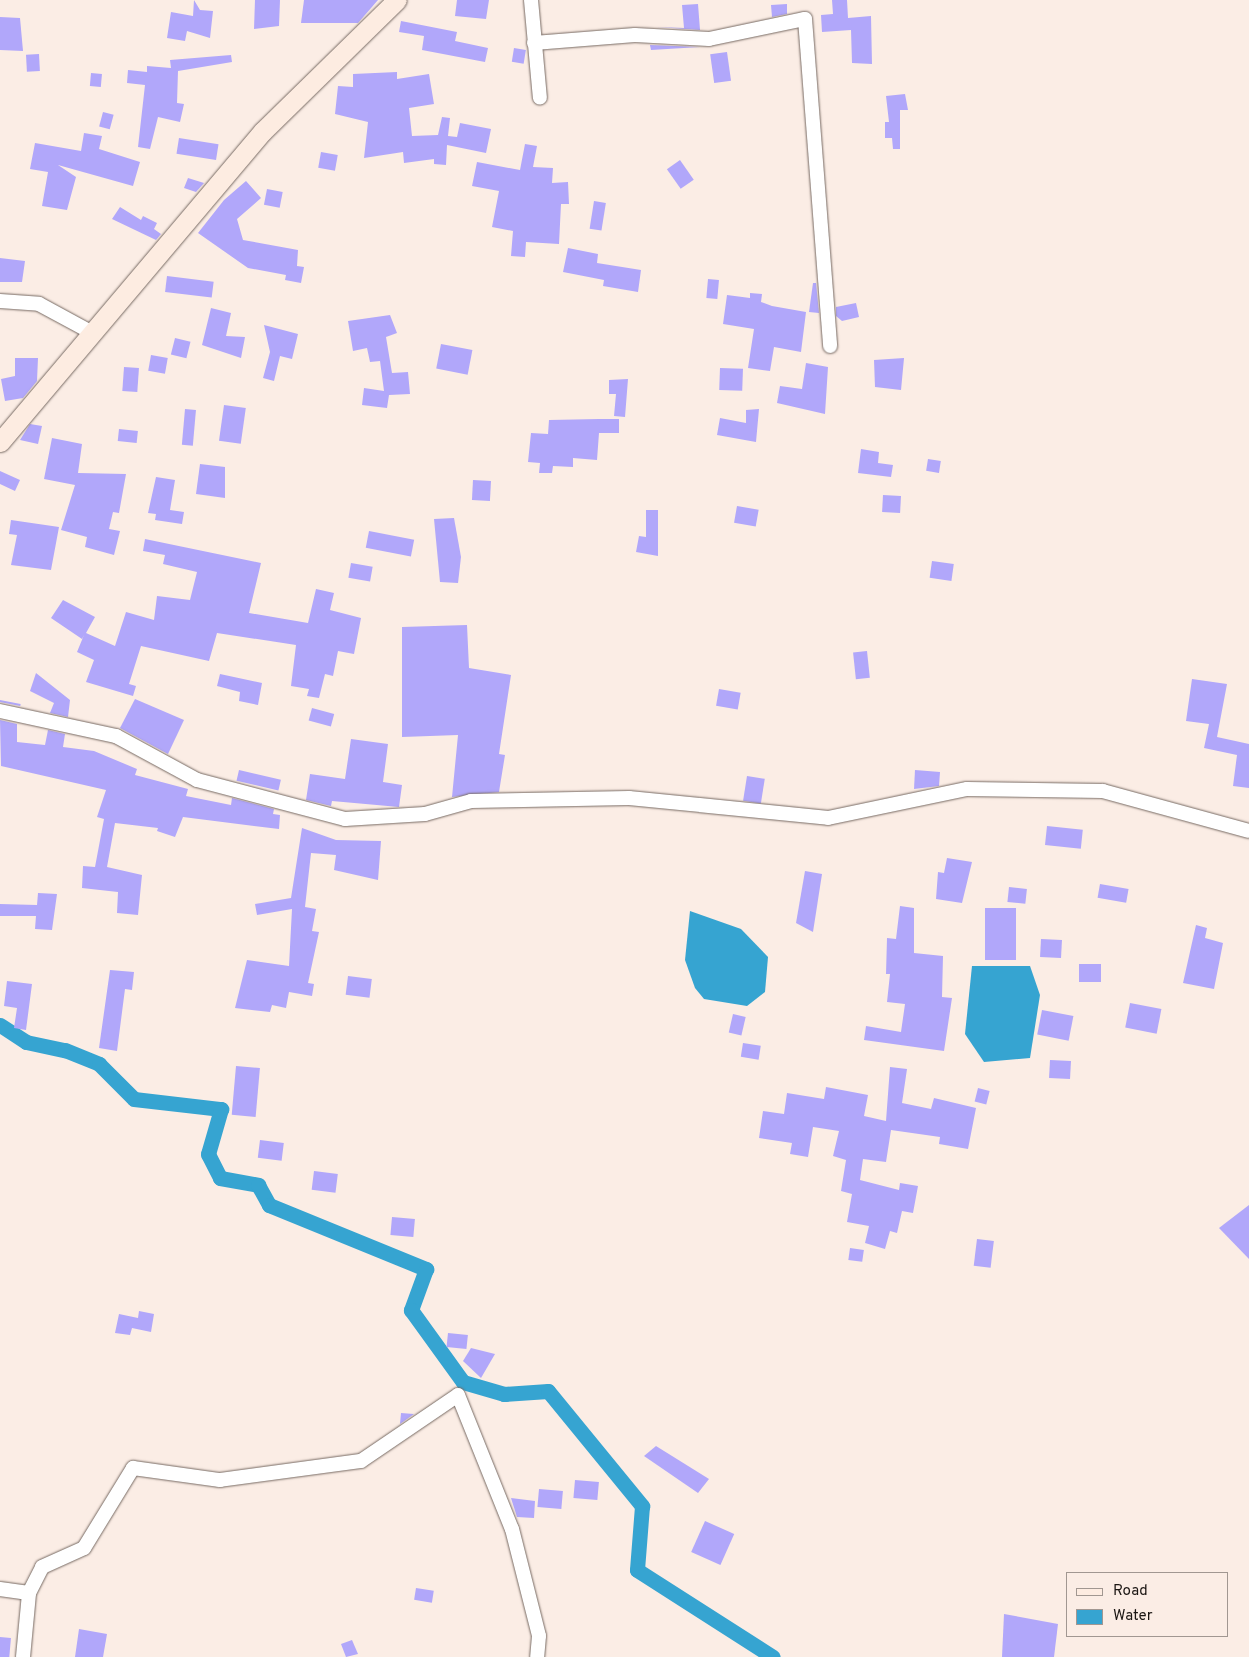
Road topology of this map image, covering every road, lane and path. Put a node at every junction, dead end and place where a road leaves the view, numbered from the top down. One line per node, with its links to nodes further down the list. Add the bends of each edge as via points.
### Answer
1 (397, 0): 6 (main road, via 263,131)
2 (530, 0): 3 (street)
3 (534, 43): 4 (street); 7 (street, via 635,35 709,39 805,19)
4 (540, 98)
5 (0, 301): 6 (street, via 39,304)
6 (89, 332): 8 (main road)
7 (830, 346)
8 (0, 442)
9 (0, 711): 10 (street, via 116,736 197,780 345,819 424,814 471,801 629,798 828,818 967,789 986,789 1102,791)
10 (1249, 831)
11 (0, 1589): 12 (street)
12 (30, 1593): 13 (street); 14 (street, via 42,1567 84,1548 133,1468 220,1480 361,1461 458,1394 512,1529 539,1636)
13 (23, 1657)
14 (537, 1657)

